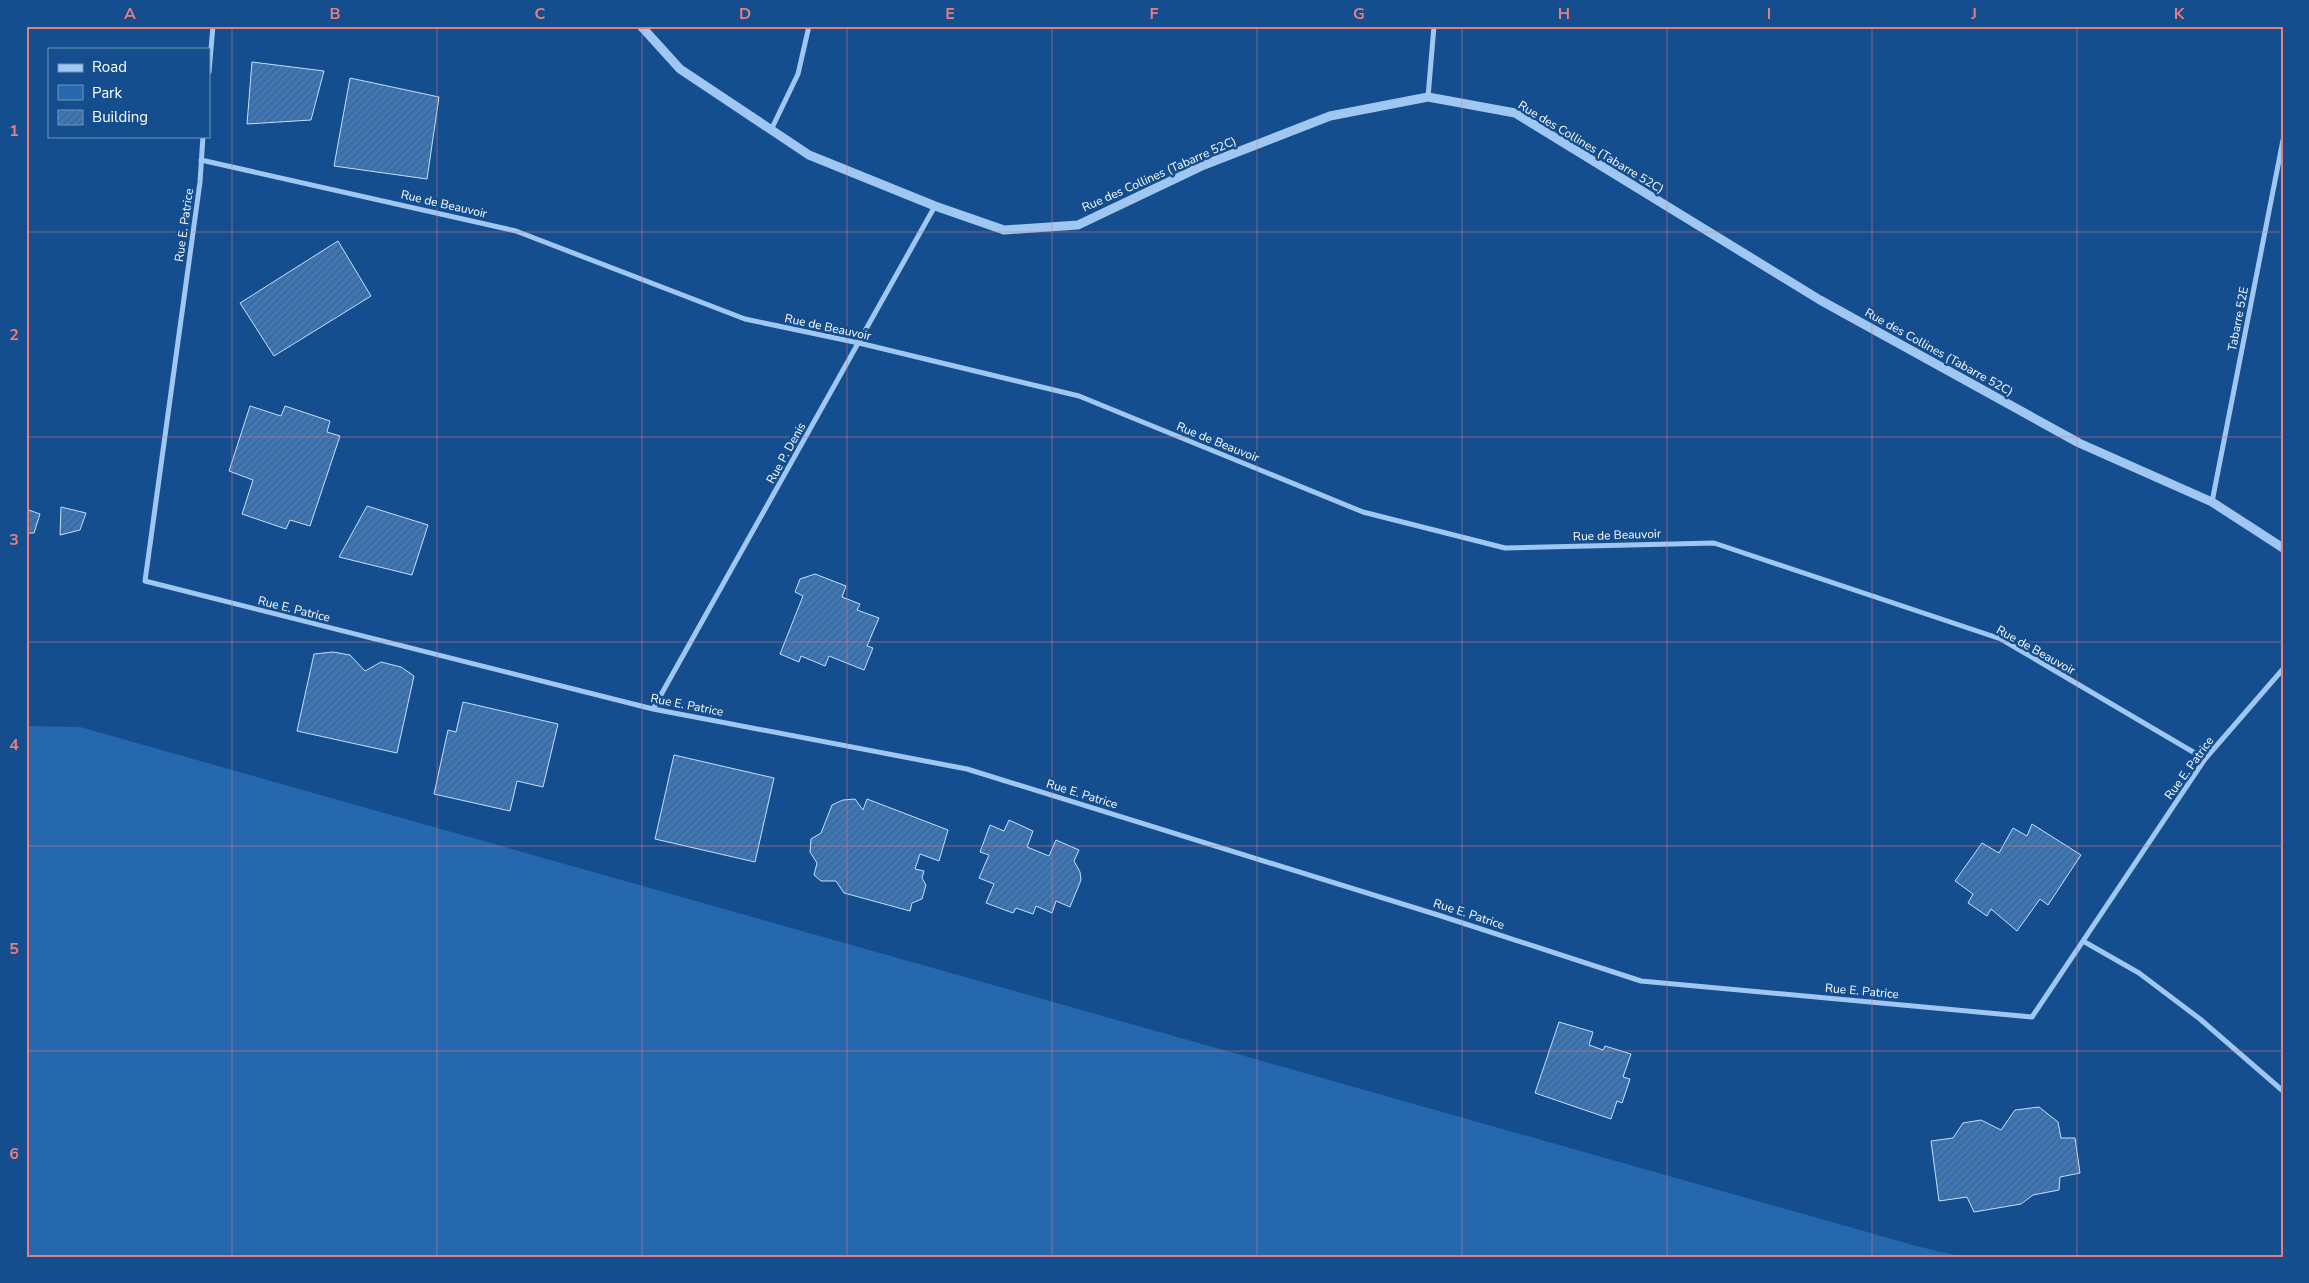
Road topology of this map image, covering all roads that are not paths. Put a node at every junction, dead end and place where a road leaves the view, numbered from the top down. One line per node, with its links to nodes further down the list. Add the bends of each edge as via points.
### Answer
1 (213, 26): 5 (street)
2 (641, 26): 7 (street, Rue des Collines (Tabarre 52C), via 680,68)
3 (809, 26): 7 (street, via 798,74)
4 (1434, 26): 6 (street)
5 (210, 60)
6 (1428, 97): 11 (street, Rue des Collines (Tabarre 52C), via 1330,116 1204,165 1078,225 1004,230); 13 (street, Rue des Collines (Tabarre 52C), via 1515,113 1828,305 2079,444)
7 (771, 130): 11 (street, Rue des Collines (Tabarre 52C), via 809,155)
8 (203, 138): 10 (street, Rue E. Patrice)
9 (2283, 140): 13 (street, Tabarre 52E)
10 (201, 160): 12 (street, Rue de Beauvoir, via 516,231 745,320); 16 (street, Rue E. Patrice, via 145,581)
11 (935, 206): 12 (street, Rue P. Denis)
12 (859, 343): 16 (street, Rue P. Denis); 17 (street, Rue de Beauvoir, via 1079,396 1363,512 1505,548 1714,543 2001,639)
13 (2212, 502): 14 (street, Rue des Collines (Tabarre 52C))
14 (2283, 548)
15 (2283, 669): 17 (street, Rue E. Patrice)
16 (653, 709): 18 (street, Rue E. Patrice, via 967,769 1438,914 1641,981 2032,1017)
17 (2205, 759): 18 (street, Rue E. Patrice)
18 (2083, 941): 19 (street, via 2139,973 2200,1019)
19 (2283, 1091)

